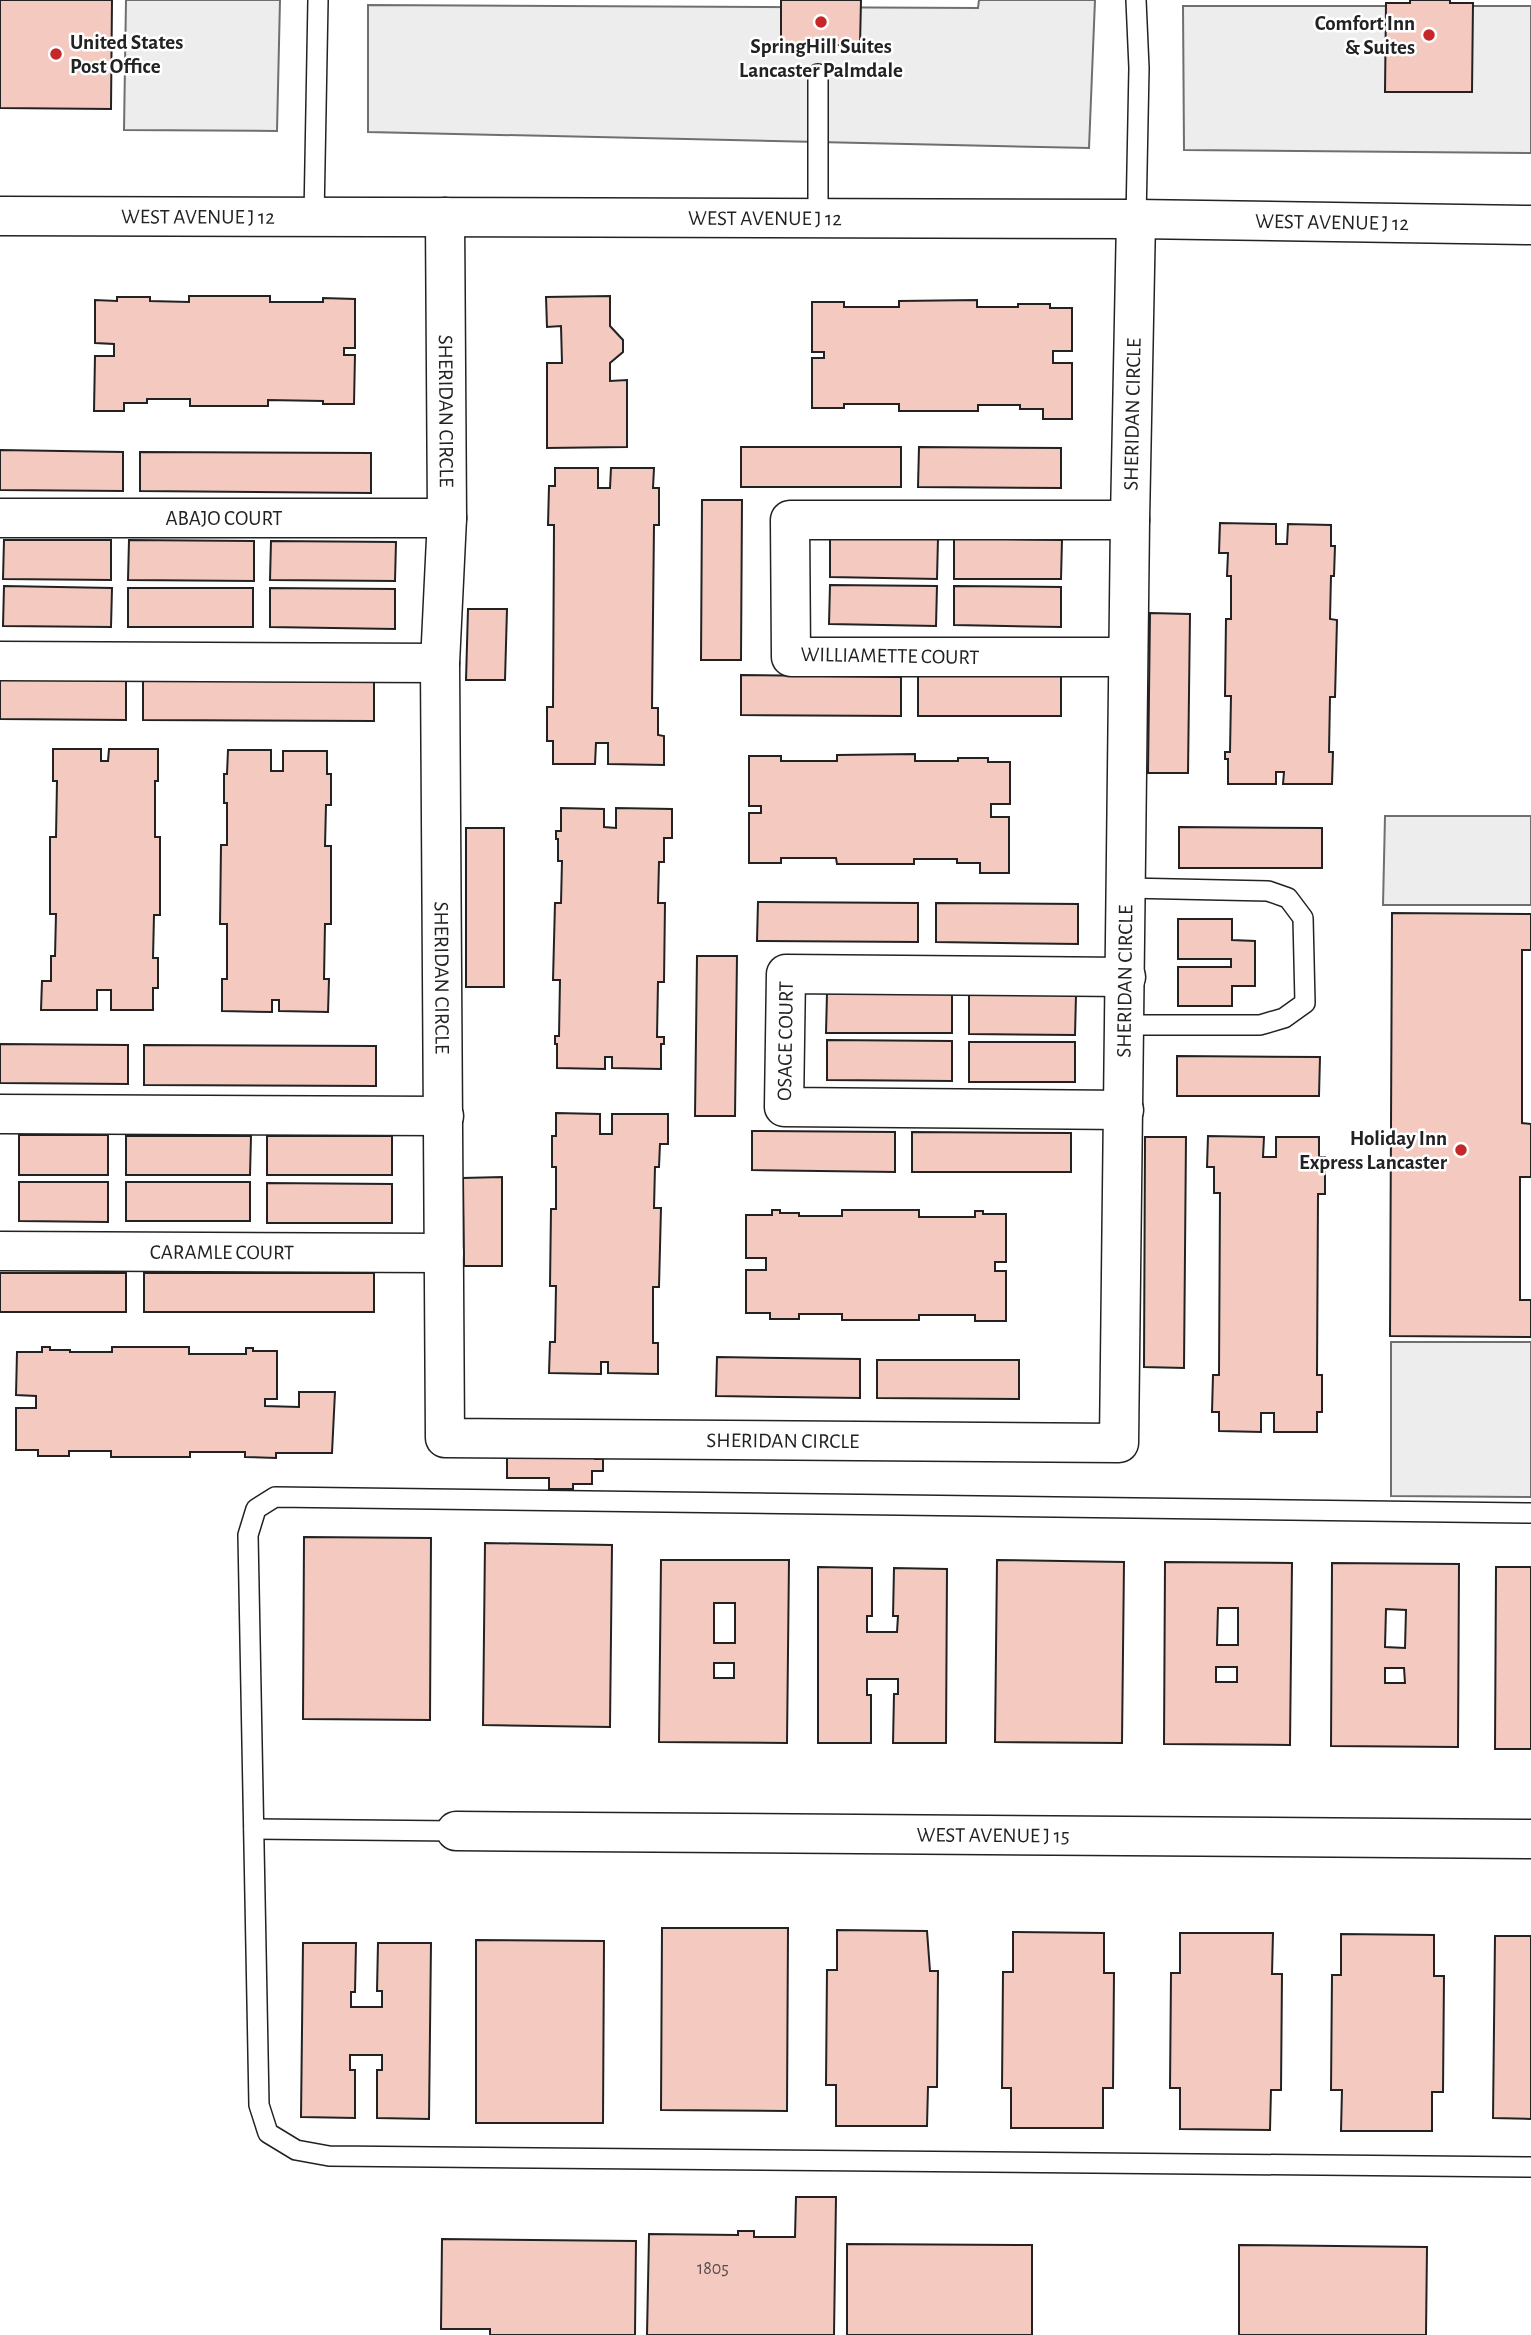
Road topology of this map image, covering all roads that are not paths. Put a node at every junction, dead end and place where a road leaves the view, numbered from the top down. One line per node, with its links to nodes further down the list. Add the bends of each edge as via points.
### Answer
1 (318, 0): 5 (lane)
2 (1136, 0): 8 (lane)
3 (818, 74): 7 (lane)
4 (0, 216): 5 (street, WEST AVENUE J 12)
5 (314, 217): 6 (street, WEST AVENUE J 12)
6 (446, 217): 7 (street, WEST AVENUE J 12); 11 (street, SHERIDAN CIRCLE)
7 (818, 218): 8 (street, WEST AVENUE J 12)
8 (1136, 219): 9 (street, WEST AVENUE J 12); 12 (street, SHERIDAN CIRCLE)
9 (1531, 225)
10 (0, 518): 11 (street, ABAJO COURT)
11 (447, 518): 15 (street, SHERIDAN CIRCLE)
12 (1130, 520): 13 (street, SHERIDAN CIRCLE); 13 (street, WILLIAMETTE COURT, via 790,520 791,657)
13 (1128, 657): 16 (street, SHERIDAN CIRCLE)
14 (0, 661): 15 (street)
15 (440, 663): 21 (street, SHERIDAN CIRCLE)
16 (1127, 888): 17 (street, SHERIDAN CIRCLE); 18 (lane, via 1268,891 1288,898 1303,918 1305,1003 1284,1018 1260,1025)
17 (1126, 976): 18 (street, SHERIDAN CIRCLE); 19 (street, OSAGE COURT, via 786,974 784,1107)
18 (1126, 1025): 19 (street, SHERIDAN CIRCLE)
19 (1124, 1110): 23 (street, SHERIDAN CIRCLE, via 1119,1444 445,1438)
20 (0, 1114): 21 (street)
21 (444, 1116): 23 (street, SHERIDAN CIRCLE)
22 (0, 1251): 23 (street, CARAMLE COURT)
23 (444, 1253)
24 (1531, 1513): 25 (lane, via 275,1497 257,1510 248,1535)
25 (254, 1829): 26 (lane); 28 (lane, via 260,2105 268,2133 296,2150 329,2156)
26 (456, 1831): 27 (street, WEST AVENUE J 15)
27 (1531, 1839)
28 (1531, 2167)

